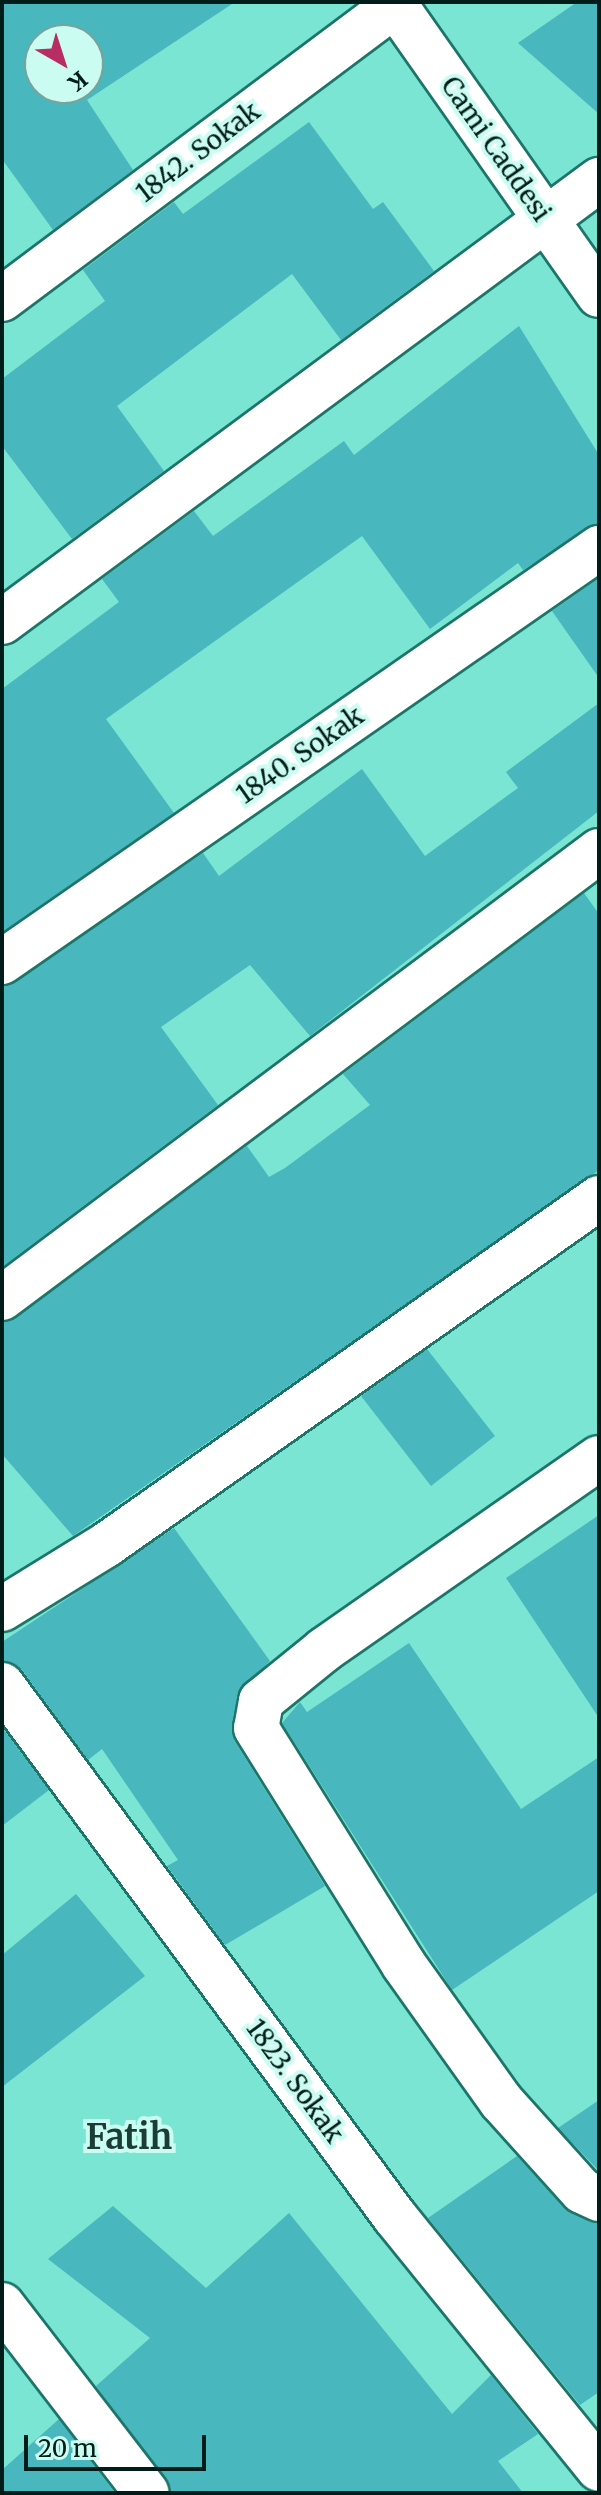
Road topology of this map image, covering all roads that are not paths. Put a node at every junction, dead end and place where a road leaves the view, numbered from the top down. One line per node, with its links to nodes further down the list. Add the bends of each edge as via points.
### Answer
1 (394, 3): 3 (street, Cami Caddesi); 5 (street, 1842. Sokak)
2 (599, 180): 3 (street)
3 (546, 219): 4 (street, Cami Caddesi); 7 (street)
4 (599, 295)
5 (2, 299)
6 (599, 548): 9 (street, 1840. Sokak)
7 (2, 622)
8 (599, 851): 11 (street)
9 (2, 962)
10 (599, 1198): 13 (street, via 106,1545)
11 (2, 1298)
12 (599, 1458): 15 (street, via 324,1650 261,1701 256,1728 404,1965 501,2101 582,2191)
13 (2, 1609)
14 (2, 1685): 17 (street, 1823. Sokak, via 395,2217)
15 (599, 2199)
16 (2, 2305): 18 (street)
17 (599, 2469)
18 (147, 2493)

